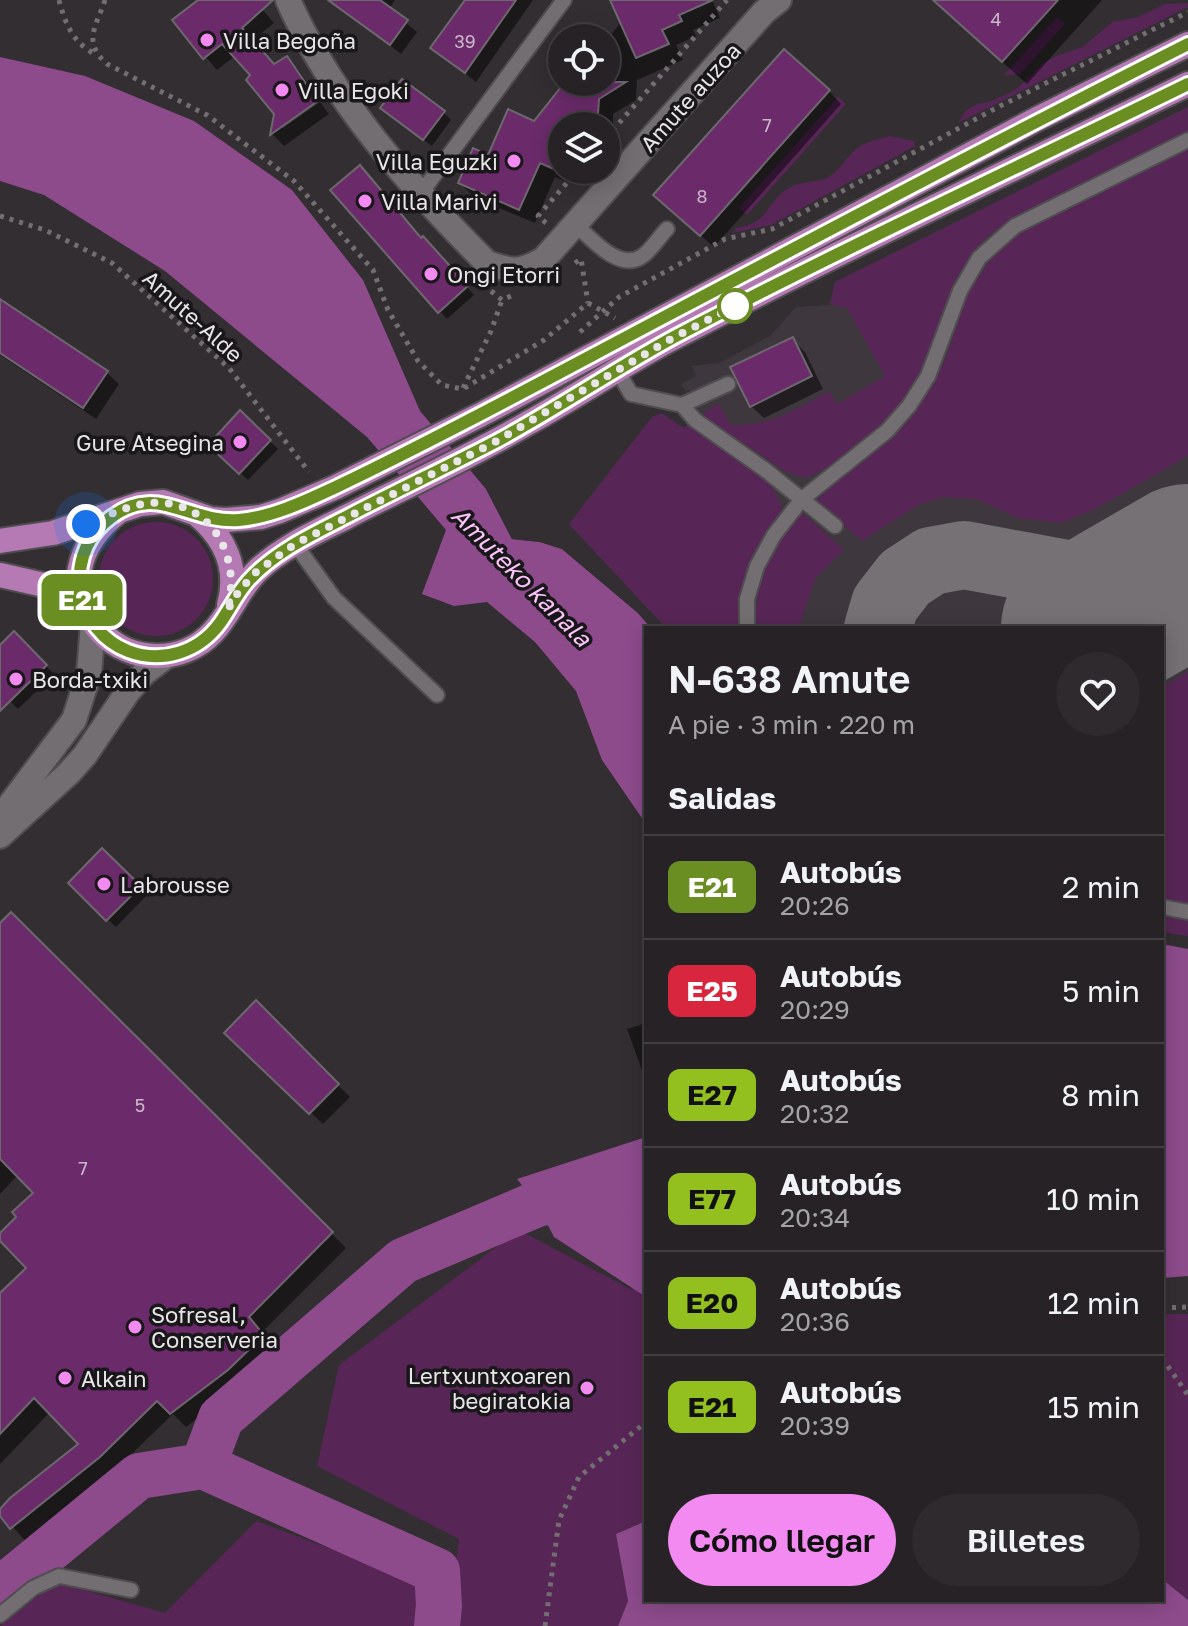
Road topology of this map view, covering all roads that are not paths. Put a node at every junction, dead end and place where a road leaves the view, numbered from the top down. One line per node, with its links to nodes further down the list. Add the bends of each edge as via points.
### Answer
1 (288, 0): 7 (street, Amute auzoa, via 338,89)
2 (564, 0): 7 (lane)
3 (770, 4): 8 (street, Amute auzoa)
4 (1188, 44): 15 (main road, via 480,415 328,480 261,517 226,520)
5 (1188, 84): 10 (main road, via 781,282)
6 (1188, 140): 13 (lane, via 1015,226 996,241 960,291 928,376 909,406 887,431)
7 (421, 193): 8 (street, Amute auzoa, via 487,263 509,271 522,271 544,259)
8 (576, 225): 9 (lane, via 625,261 641,257)
9 (667, 229)
10 (617, 370): 12 (lane, via 631,394); 18 (main road, via 493,443)
11 (728, 384): 12 (lane)
12 (682, 405): 13 (lane)
13 (802, 499): 16 (lane); 22 (lane, via 757,566 747,599)
14 (118, 512): 15 (main road, via 163,502); 17 (main road, via 53,533); 21 (main road, via 100,526 82,557 80,588)
15 (198, 515): 20 (main road, via 220,537 229,558 233,576)
16 (835, 526)
17 (0, 541)
18 (295, 544): 20 (main road, via 256,572); 24 (lane, via 334,598)
19 (0, 575): 21 (main road, via 44,585)
20 (227, 611): 23 (main road, via 203,641)
21 (88, 615): 23 (main road, via 103,635 132,653); 25 (street, via 89,674 74,720)
22 (747, 626)
23 (165, 657): 26 (street, via 127,693 69,773)
24 (437, 695)
25 (0, 818)
26 (0, 836)
27 (1164, 907): 28 (lane)
28 (1188, 912)
29 (131, 1590): 30 (lane, via 59,1576 33,1588)
30 (0, 1615)

